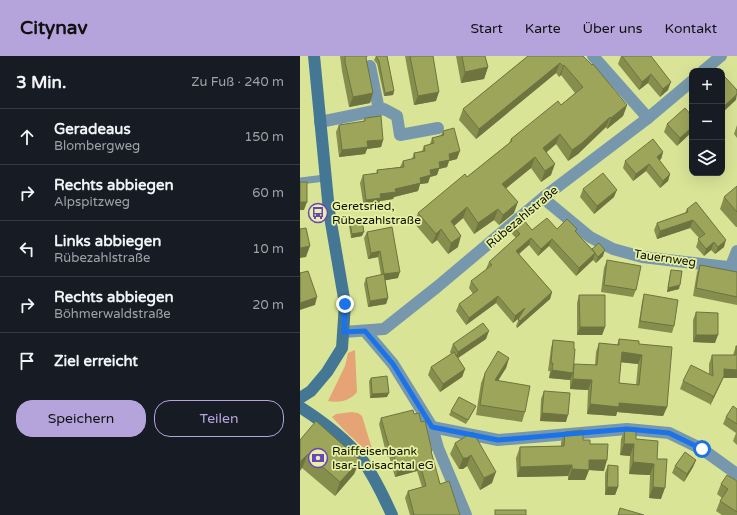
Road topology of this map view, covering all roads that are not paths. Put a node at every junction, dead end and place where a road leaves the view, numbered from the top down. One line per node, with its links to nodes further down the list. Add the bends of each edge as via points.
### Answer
1 (314, 56): 9 (street)
2 (593, 56): 8 (street)
3 (721, 56): 5 (street)
4 (370, 66): 7 (street)
5 (707, 68)
6 (689, 83): 8 (street, Rübezahlstraße)
7 (379, 110): 9 (street); 10 (street, via 384,109 397,116 400,135)
8 (648, 118): 13 (street, Rübezahlstraße)
9 (320, 122): 11 (street)
10 (438, 128)
11 (325, 178): 12 (lane); 17 (street, via 345,304)
12 (300, 181)
13 (544, 197): 15 (street, Tauernweg, via 590,237 613,249 642,257); 16 (street, Rübezahlstraße, via 384,329)
14 (737, 251): 15 (street, Tauernweg)
15 (734, 267)
16 (365, 331): 17 (street, Rübezahlstraße); 20 (street, via 393,364)
17 (344, 332): 18 (street, via 342,348 327,372 311,391)
18 (300, 398)
19 (300, 407): 22 (street, via 344,439 361,458 380,488)
20 (432, 427): 21 (street, via 498,440 627,429 669,433 702,449); 23 (street)
21 (737, 474)
22 (392, 515)
23 (466, 515)

